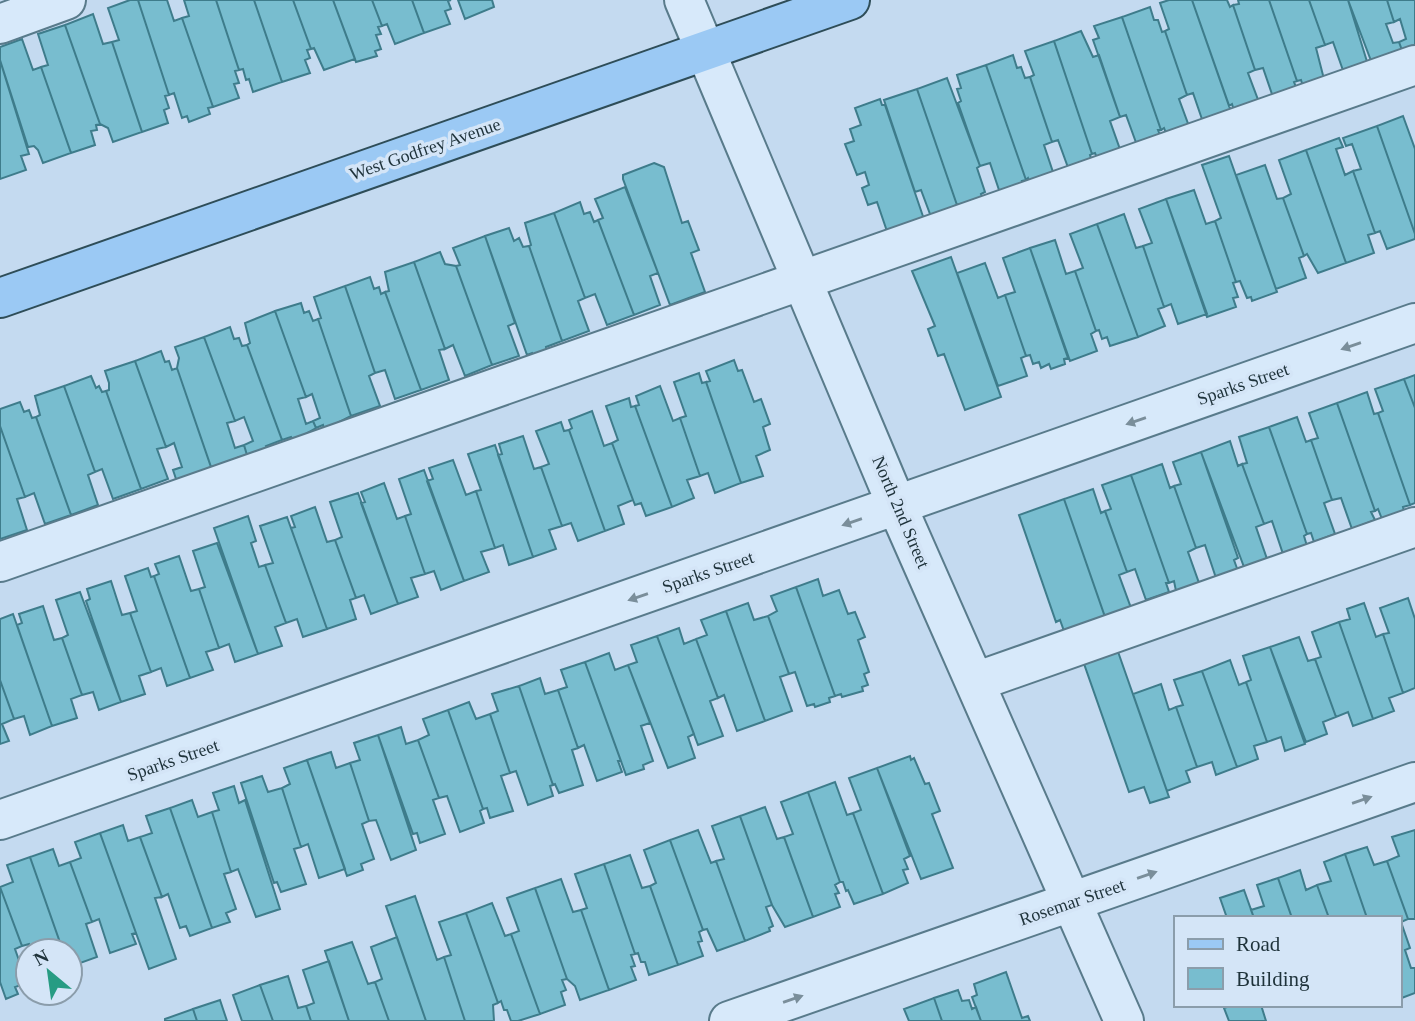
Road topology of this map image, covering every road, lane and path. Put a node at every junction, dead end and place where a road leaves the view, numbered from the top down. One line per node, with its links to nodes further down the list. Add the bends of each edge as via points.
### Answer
1 (66, 0): 4 (street)
2 (684, 0): 5 (street, North 2nd Street)
3 (850, 0): 5 (main road, West Godfrey Avenue)
4 (0, 24)
5 (706, 50): 7 (street, North 2nd Street); 8 (main road, West Godfrey Avenue)
6 (1415, 65): 7 (street)
7 (801, 278): 10 (street, North 2nd Street); 12 (street)
8 (0, 298)
9 (1415, 323): 10 (street, Sparks Street, one-way to 10)
10 (897, 506): 13 (street, North 2nd Street); 15 (street, Sparks Street, one-way to 15)
11 (1415, 527): 13 (street)
12 (0, 562)
13 (975, 682): 16 (street, North 2nd Street)
14 (1415, 782): 16 (street, Rosemar Street, one-way to 14)
15 (0, 820)
16 (1072, 902): 17 (street, Rosemar Street, one-way to 16); 18 (street, North 2nd Street)
17 (729, 1021)
18 (1124, 1021)

